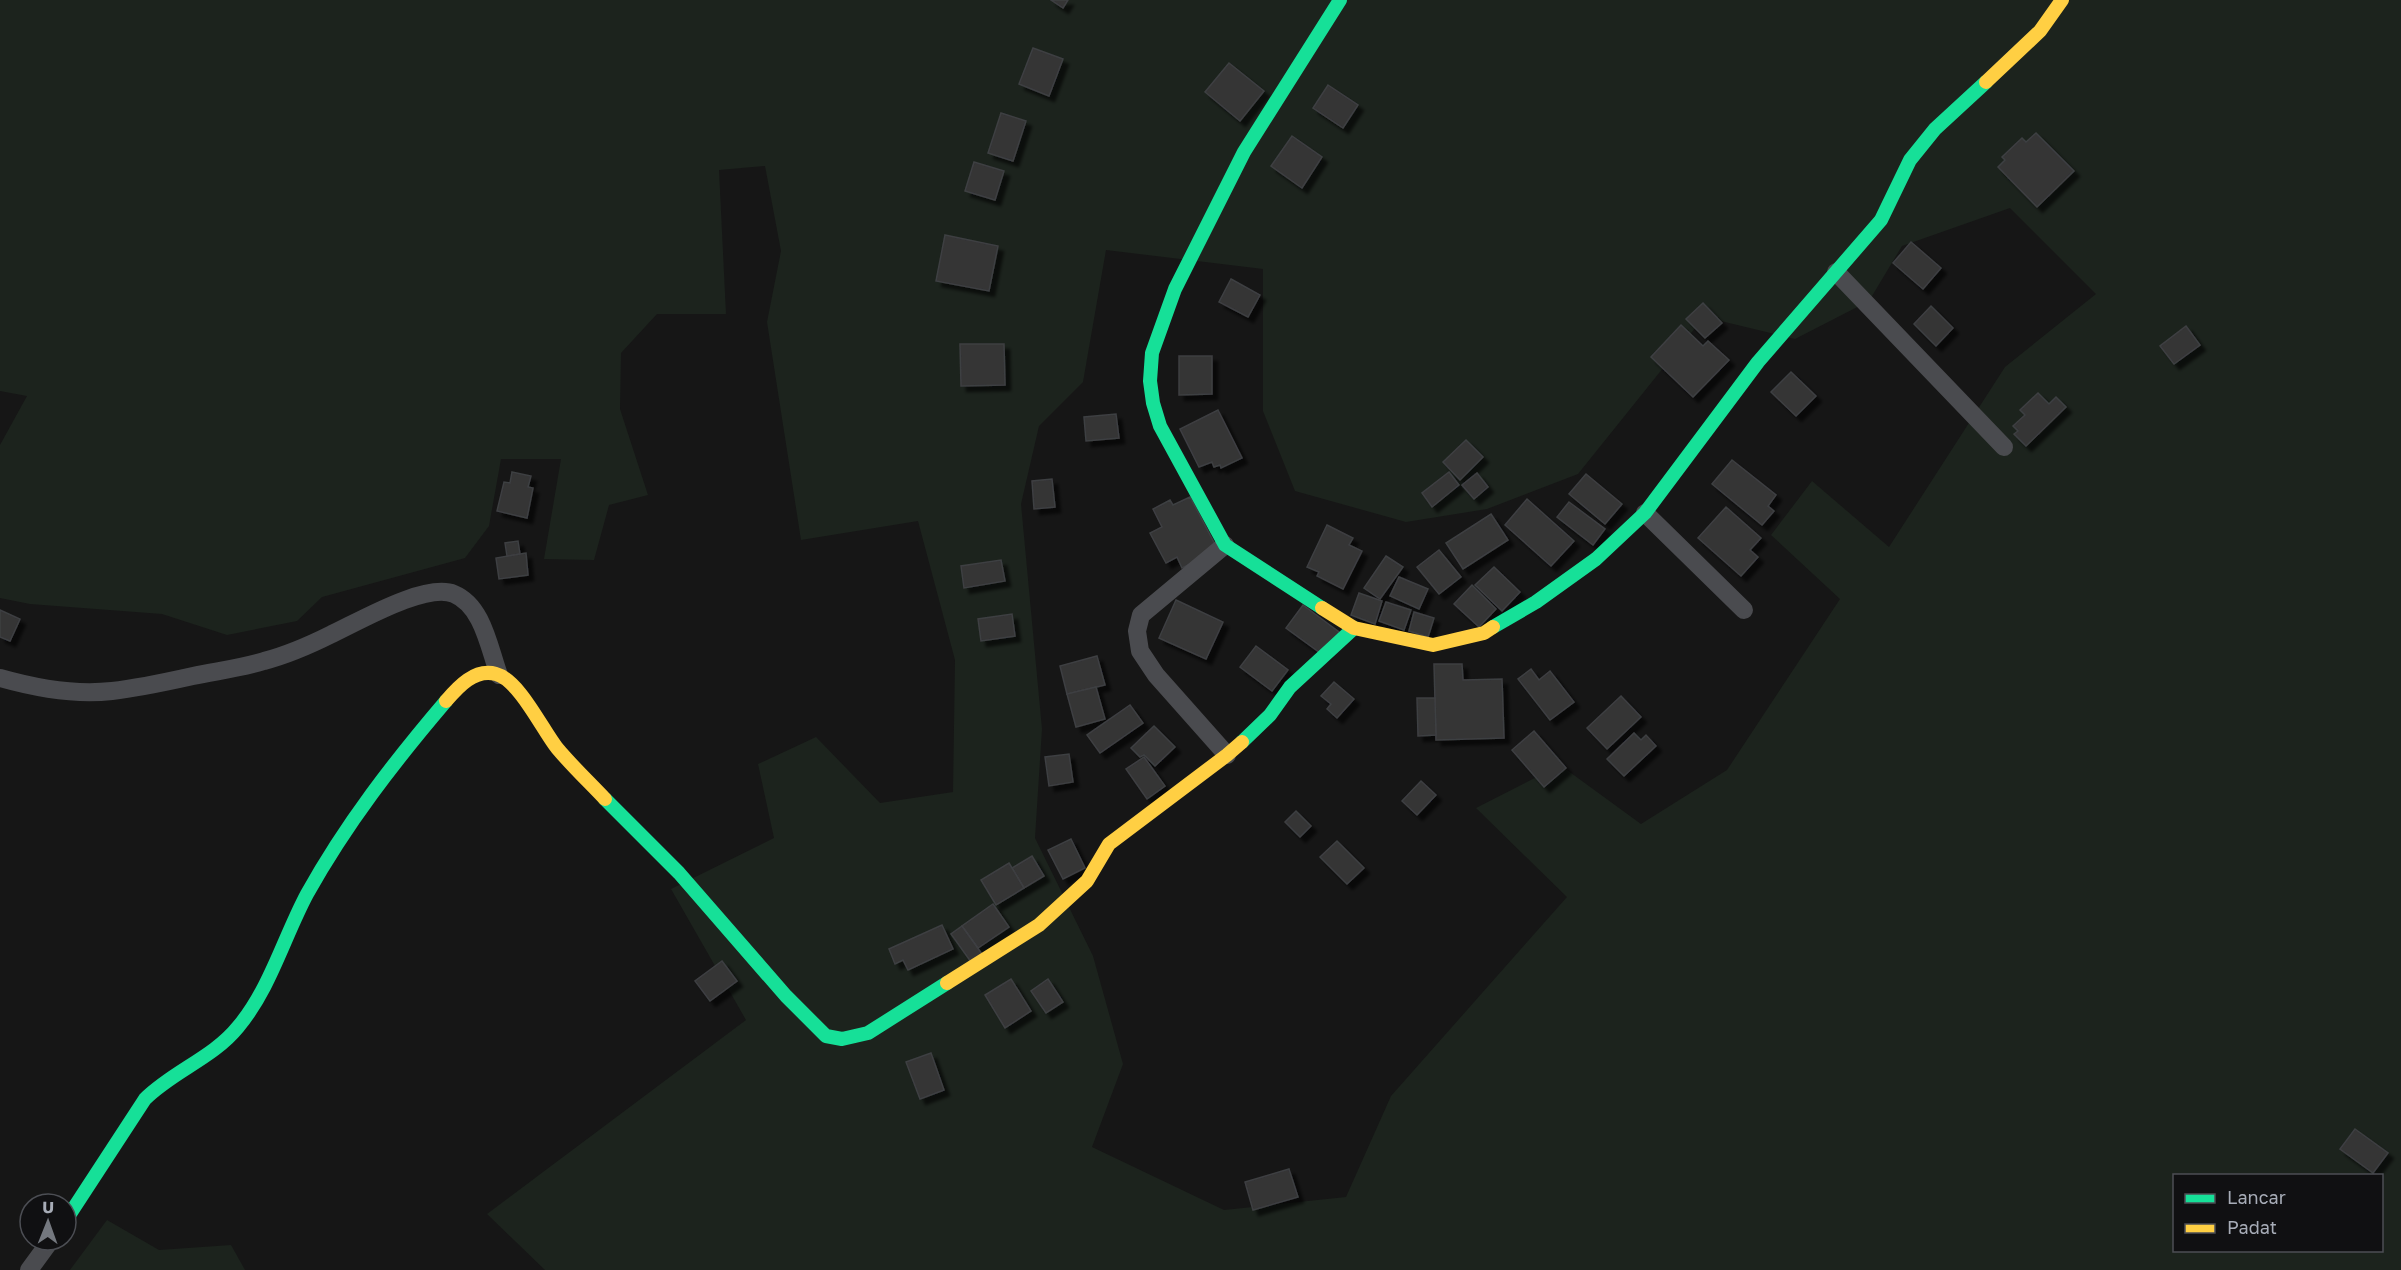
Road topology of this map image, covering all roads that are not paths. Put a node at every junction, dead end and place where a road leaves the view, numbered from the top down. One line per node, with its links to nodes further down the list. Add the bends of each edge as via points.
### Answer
1 (1340, 0): 6 (street, via 1244,152 1174,289 1152,353 1150,381 1160,426)
2 (2062, 0): 3 (street, via 2040,31 1935,129 1910,160 1881,220)
3 (1836, 272): 4 (street); 5 (street, via 1734,392)
4 (2004, 447)
5 (1645, 513): 7 (street); 8 (street, via 1596,559 1484,633 1432,645)
6 (1225, 545): 8 (street); 11 (street, via 1142,615 1137,631 1140,651 1156,675)
7 (1744, 610)
8 (1354, 628): 11 (street, via 1290,687 1270,716)
9 (499, 675): 10 (street, via 471,604 453,593 430,593 374,612 333,634 265,661 161,683 80,692); 11 (street, via 510,683 556,746 597,792 696,891 785,995 824,1035 837,1040 868,1033 1038,925 1087,881 1109,844); 12 (street, via 478,674 467,680 421,730 337,844 294,918 247,1016 220,1044 147,1097)
10 (0, 678)
11 (1227, 755)
12 (78, 1202)
13 (42, 1252): 14 (street)
14 (29, 1270)

